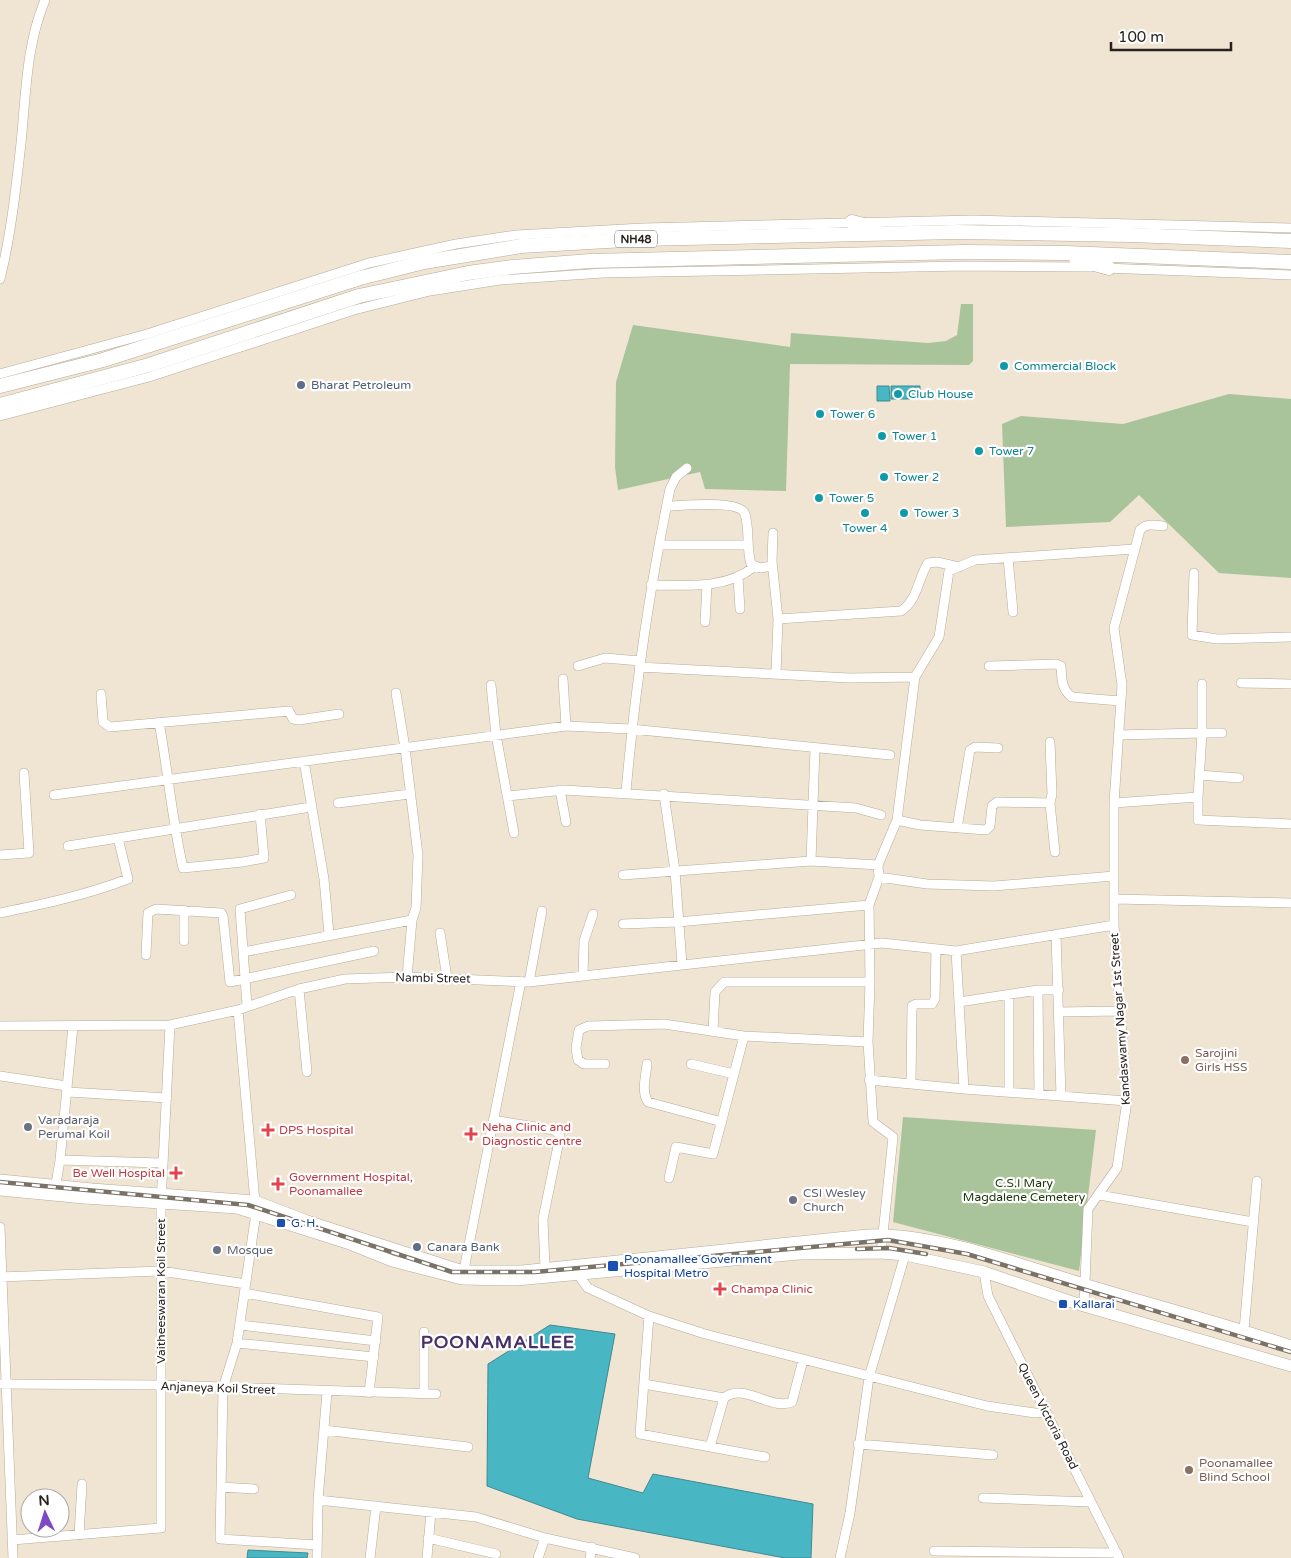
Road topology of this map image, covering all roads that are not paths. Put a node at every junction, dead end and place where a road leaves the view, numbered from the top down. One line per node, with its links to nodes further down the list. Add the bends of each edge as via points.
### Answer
1 (44, 0): 10 (street, via 29,52 21,144)
2 (852, 222): 3 (street, via 1021,220); 4 (highway, via 873,228); 11 (street, via 585,230 456,244 346,269 147,334)
3 (1291, 228)
4 (926, 233): 5 (highway, NH48, via 1059,233); 12 (highway, NH48, via 586,241 490,250 352,280 112,357)
5 (1291, 241)
6 (1041, 253): 7 (highway, NH48); 8 (highway); 13 (highway, NH48, via 590,261 468,273 359,296 157,362)
7 (1291, 262)
8 (1109, 268): 9 (street); 14 (street, via 964,266 604,273 500,280 430,291 354,310 149,377)
9 (1291, 275)
10 (0, 279)
11 (0, 374)
12 (0, 386)
13 (0, 405)
14 (0, 416)
15 (687, 468): 16 (street, via 676,477)
16 (667, 506): 19 (street); 20 (street, via 739,507 746,519)
17 (1163, 526): 21 (street, Kandaswamy Nagar 1st Street, via 1144,526)
18 (773, 533): 23 (street)
19 (659, 545): 20 (street); 28 (street)
20 (748, 545): 24 (street)
21 (1134, 549): 22 (street); 47 (street, Kandaswamy Nagar 1st Street, via 1114,628 1121,671)
22 (1008, 558): 25 (street, via 975,560); 31 (street)
23 (772, 566): 24 (street); 32 (street)
24 (754, 567): 27 (street)
25 (958, 567): 32 (street, via 928,563 918,588 901,611); 39 (street, via 949,571 939,637)
26 (1194, 573): 34 (street, via 1192,635)
27 (738, 578): 29 (street); 30 (street)
28 (651, 585): 29 (street); 35 (street)
29 (707, 585): 33 (street)
30 (740, 609)
31 (1013, 612)
32 (778, 618): 38 (street)
33 (705, 622)
34 (1291, 637)
35 (639, 664): 36 (street, via 605,658); 38 (street); 51 (street)
36 (578, 666)
37 (989, 666): 47 (street, via 1060,665 1062,686 1072,697)
38 (776, 674): 39 (street)
39 (915, 677): 80 (street)
40 (563, 679): 50 (street)
41 (1241, 683): 43 (street)
42 (1202, 684): 52 (street)
43 (1291, 684)
44 (491, 685): 55 (street)
45 (396, 693): 57 (street)
46 (101, 694): 49 (street, via 106,726)
47 (1120, 701): 54 (street, Kandaswamy Nagar 1st Street)
48 (339, 714): 49 (street, via 298,720 293,719 289,711)
49 (159, 722): 64 (street)
50 (566, 726): 51 (street); 55 (street)
51 (632, 729): 58 (street); 67 (street)
52 (1202, 733): 53 (street); 54 (street); 63 (street)
53 (1222, 733)
54 (1118, 735): 75 (street, Kandaswamy Nagar 1st Street)
55 (496, 736): 57 (street); 71 (street)
56 (1050, 742): 74 (street)
57 (405, 748): 61 (street); 68 (street)
58 (815, 748): 60 (street); 76 (street)
59 (998, 748): 83 (street, via 975,747 970,750)
60 (890, 755)
61 (304, 761): 64 (street); 77 (street)
62 (24, 773): 89 (street, via 29,853)
63 (1199, 775): 65 (street); 72 (street)
64 (169, 778): 70 (street); 84 (street)
65 (1239, 778)
66 (560, 790): 67 (street); 71 (street); 81 (street)
67 (626, 792): 69 (street)
68 (410, 794): 73 (street); 104 (street, via 418,855 416,908)
69 (664, 794): 76 (street); 92 (street)
70 (54, 795)
71 (508, 796): 85 (street)
72 (1198, 797): 75 (street); 82 (street, via 1198,820)
73 (338, 803)
74 (1050, 803): 83 (street, via 997,802 992,806 989,829); 88 (street)
75 (1114, 803): 94 (street, Kandaswamy Nagar 1st Street)
76 (812, 804): 79 (street, via 856,808); 90 (street)
77 (311, 807): 78 (street); 109 (street, via 324,879)
78 (260, 814): 84 (street); 84 (street, via 264,858 259,860 183,868)
79 (881, 815)
80 (897, 820): 83 (street); 91 (street)
81 (566, 822)
82 (1291, 824)
83 (957, 828)
84 (174, 830): 86 (street)
85 (514, 833)
86 (118, 838): 87 (street); 102 (street, via 128,879 65,900)
87 (68, 846)
88 (1055, 852)
89 (0, 854)
90 (811, 861): 91 (street); 92 (street)
91 (878, 865): 95 (street)
92 (675, 871): 93 (street); 105 (street)
93 (623, 875)
94 (1114, 876): 95 (street, via 994,886 927,884); 97 (street, Kandaswamy Nagar 1st Street)
95 (879, 877): 99 (street)
96 (291, 895): 115 (street, via 240,909)
97 (1114, 899): 98 (street); 107 (street, Kandaswamy Nagar 1st Street)
98 (1291, 903)
99 (869, 905): 105 (street); 112 (street)
100 (184, 910): 111 (street); 117 (street, via 156,909 149,912); 122 (street, via 218,912 223,916 228,981)
101 (542, 911): 123 (street)
102 (0, 913)
103 (593, 914): 120 (street, via 584,941)
104 (412, 920): 109 (street); 119 (street)
105 (678, 922): 106 (street); 118 (street)
106 (623, 924)
107 (1114, 925): 110 (street, Nambi Street); 132 (street, Kandaswamy Nagar 1st Street)
108 (440, 933): 121 (street)
109 (329, 934): 115 (street)
110 (1056, 934): 114 (street, Nambi Street); 127 (street)
111 (184, 942)
112 (870, 945): 113 (street, Nambi Street, via 882,943); 118 (street, Nambi Street); 124 (street)
113 (936, 949): 114 (street, Nambi Street); 147 (street, via 935,999 932,1004 916,1004 912,1009)
114 (956, 951): 129 (street)
115 (243, 952): 122 (street)
116 (374, 952): 122 (street)
117 (146, 955)
118 (682, 964): 120 (street, Nambi Street)
119 (407, 976): 121 (street, Nambi Street); 125 (street, Nambi Street, via 345,979)
120 (583, 976): 123 (street, Nambi Street)
121 (447, 978): 123 (street, Nambi Street)
122 (245, 980): 130 (street)
123 (525, 982): 155 (street)
124 (870, 982): 137 (street, via 724,982 715,992); 139 (street)
125 (299, 989): 130 (street, Nambi Street); 143 (street)
126 (1038, 990): 127 (street); 128 (street); 151 (street)
127 (1059, 990): 133 (street)
128 (1009, 995): 129 (street); 150 (street)
129 (959, 1002): 149 (street)
130 (247, 1005): 131 (street, Nambi Street)
131 (238, 1010): 134 (street, Nambi Street); 166 (street)
132 (1119, 1011): 133 (street); 154 (street, Kandaswamy Nagar 1st Street)
133 (1059, 1012): 152 (street)
134 (170, 1025): 136 (street, Nambi Street); 153 (street, Vaitheeswaran Koil Street)
135 (0, 1026): 136 (street, Nambi Street)
136 (73, 1026): 148 (street)
137 (713, 1031): 138 (street); 140 (street, via 664,1024 588,1026 579,1030 578,1060 584,1064)
138 (744, 1036): 139 (street); 144 (street)
139 (868, 1042): 146 (street)
140 (605, 1064)
141 (647, 1064): 156 (street, via 644,1086 648,1102)
142 (691, 1064): 144 (street)
143 (307, 1072)
144 (734, 1074): 156 (street)
145 (0, 1076): 148 (street)
146 (869, 1080): 147 (street); 169 (street, via 873,1122 893,1137)
147 (911, 1084): 149 (street)
148 (68, 1089): 153 (street); 157 (street)
149 (964, 1089): 150 (street)
150 (1009, 1092): 151 (street)
151 (1039, 1094): 152 (street)
152 (1061, 1096): 154 (street)
153 (167, 1098): 158 (street, Vaitheeswaran Koil Street)
154 (1127, 1101): 164 (street, Kandaswamy Nagar 1st Street, via 1117,1168)
155 (494, 1120): 172 (street, via 548,1129 560,1136 544,1219); 176 (street)
156 (722, 1122): 159 (street, via 713,1154 676,1146)
157 (60, 1160): 158 (street); 162 (street)
158 (162, 1163): 165 (street, Vaitheeswaran Koil Street)
159 (669, 1178)
160 (0, 1180): 162 (main road)
161 (1257, 1181): 167 (street)
162 (56, 1184): 165 (main road)
163 (0, 1190): 165 (main road)
164 (1099, 1195): 167 (street); 178 (street, Kandaswamy Nagar 1st Street, via 1088,1209)
165 (162, 1199): 166 (main road); 174 (street, Vaitheeswaran Koil Street)
166 (256, 1207): 176 (main road, via 307,1221); 179 (street)
167 (1253, 1222): 183 (street)
168 (0, 1227): 177 (street)
169 (883, 1235): 170 (street); 173 (main road); 178 (main road, via 917,1238 968,1250)
170 (880, 1253): 171 (main road); 173 (main road, via 798,1254)
171 (905, 1255): 175 (main road); 191 (street)
172 (545, 1268): 173 (main road); 176 (main road)
173 (575, 1269): 176 (main road, via 516,1280); 181 (street, via 588,1288)
174 (161, 1271): 177 (street); 179 (street); 194 (street, Vaitheeswaran Koil Street)
175 (984, 1272): 180 (main road); 201 (street, Queen Victoria Road, via 988,1296)
176 (463, 1275)
177 (1, 1277): 192 (street)
178 (1084, 1284): 180 (street, Kandaswamy Nagar 1st Street); 183 (main road)
179 (245, 1288): 182 (street); 185 (street, via 378,1318)
180 (1084, 1306): 190 (main road)
181 (649, 1316): 189 (street); 193 (street)
182 (240, 1325): 185 (street); 186 (street)
183 (1244, 1330): 187 (main road)
184 (424, 1332): 198 (street)
185 (376, 1341): 188 (street)
186 (237, 1343): 188 (street); 195 (street)
187 (1291, 1346)
188 (374, 1357): 197 (street)
189 (804, 1360): 191 (street); 200 (street, via 792,1402 782,1403 743,1394)
190 (1291, 1366)
191 (869, 1377): 201 (street, via 988,1406); 203 (street)
192 (3, 1384): 194 (street, Anjaneya Koil Street); 215 (street)
193 (644, 1384): 200 (street); 205 (street, via 640,1434)
194 (161, 1385): 195 (street, Anjaneya Koil Street); 218 (street, Vaitheeswaran Koil Street, via 161,1528)
195 (223, 1388): 196 (street, Anjaneya Koil Street); 209 (street)
196 (327, 1392): 197 (street, Anjaneya Koil Street); 202 (street)
197 (369, 1393): 198 (street, Anjaneya Koil Street)
198 (424, 1394): 199 (street, Anjaneya Koil Street)
199 (436, 1394)
200 (724, 1398): 205 (street)
201 (1046, 1412): 213 (street, Queen Victoria Road)
202 (324, 1430): 204 (street); 212 (street)
203 (858, 1444): 206 (street); 234 (street, via 850,1513)
204 (468, 1448)
205 (710, 1448): 207 (street)
206 (992, 1455)
207 (765, 1458)
208 (82, 1484): 218 (street)
209 (221, 1487): 210 (street); 222 (street, via 220,1539)
210 (254, 1489)
211 (983, 1498): 213 (street)
212 (318, 1500): 216 (street); 222 (street)
213 (1091, 1502): 226 (street, Queen Victoria Road)
214 (0, 1505): 215 (street)
215 (11, 1505): 221 (street)
216 (376, 1506): 217 (street); 229 (street)
217 (431, 1512): 219 (street); 220 (street, via 476,1517)
218 (79, 1535): 221 (street)
219 (428, 1538): 225 (street); 230 (street)
220 (545, 1538): 223 (street); 231 (street)
221 (12, 1540): 227 (street)
222 (318, 1545): 228 (street)
223 (592, 1548): 232 (street); 233 (street)
224 (934, 1551): 226 (street)
225 (496, 1554)
226 (1118, 1556)
227 (13, 1558)
228 (317, 1558)
229 (370, 1558)
230 (427, 1558)
231 (538, 1558)
232 (590, 1558)
233 (635, 1558)
234 (840, 1558)

